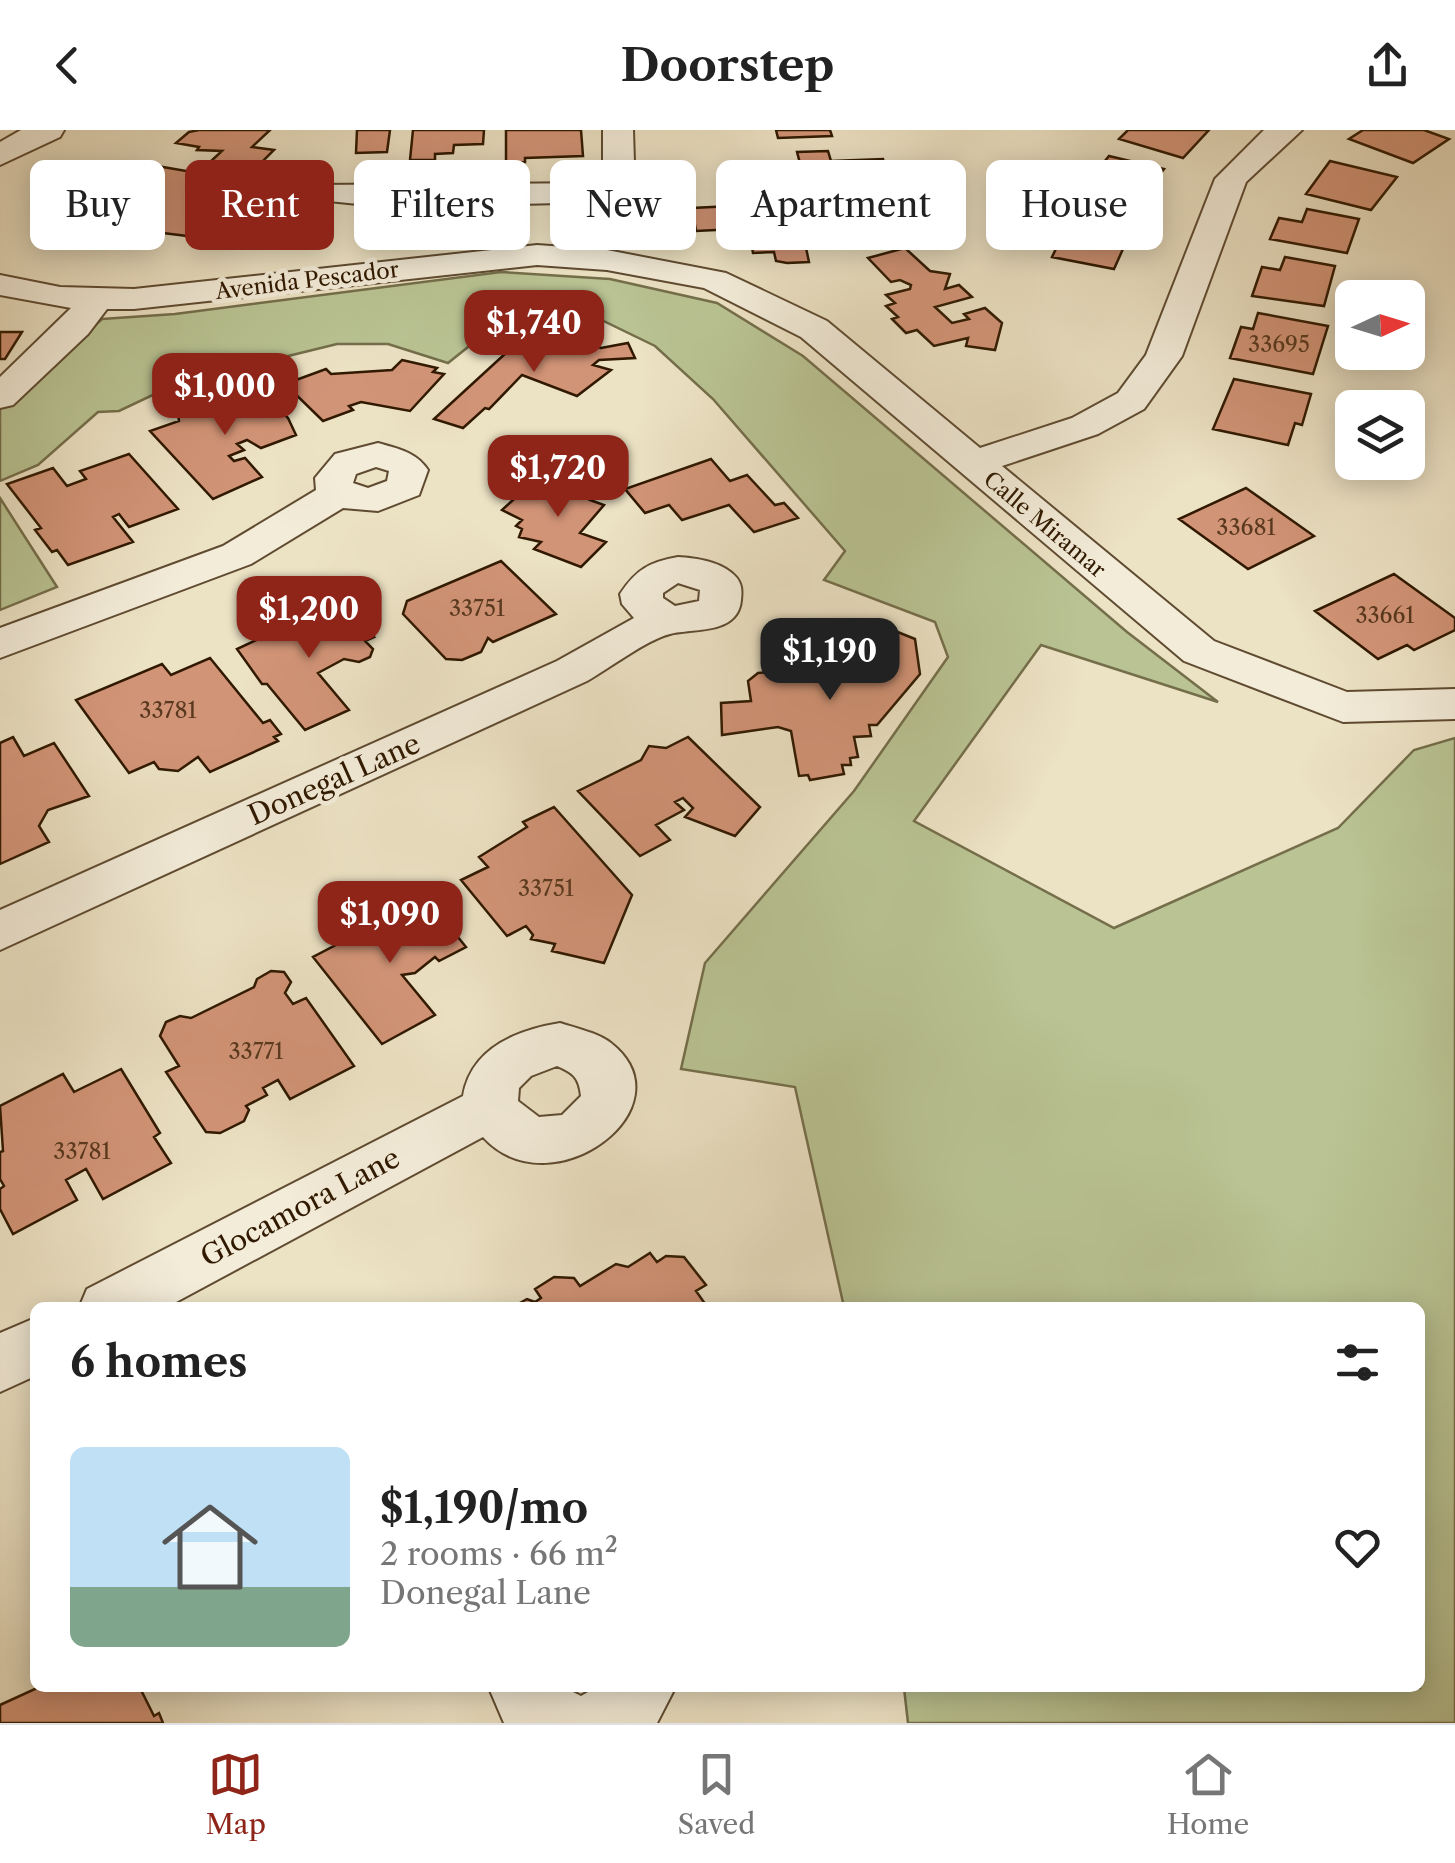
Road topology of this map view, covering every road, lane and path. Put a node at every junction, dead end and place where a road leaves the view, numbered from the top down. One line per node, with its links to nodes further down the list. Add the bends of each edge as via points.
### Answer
1 (48, 130): 4 (street)
2 (618, 130): 5 (street)
3 (1287, 130): 13 (street, Calle Miramar, via 1231,179 1164,356 1132,401 1085,426)
4 (0, 156)
5 (619, 160)
6 (334, 193): 7 (street)
7 (550, 205)
8 (610, 250): 9 (street)
9 (607, 260): 11 (street, Avenida Pescador, via 491,258 215,292); 13 (street, Avenida Pescador, via 714,280 814,328)
10 (0, 285): 11 (street, Avenida Pescador)
11 (96, 298): 12 (street)
12 (0, 397)
13 (972, 463): 17 (street, Calle Miramar, via 1199,652 1343,707)
14 (340, 494): 16 (street, via 237,555)
15 (664, 619): 18 (street, Donegal Lane, via 572,671)
16 (0, 644)
17 (1455, 704)
18 (0, 931)
19 (493, 1106): 20 (street, Glocamora Lane)
20 (119, 1302)
21 (30, 1348): 22 (street)
22 (0, 1364)
23 (638, 1692): 24 (street)
24 (601, 1723)

